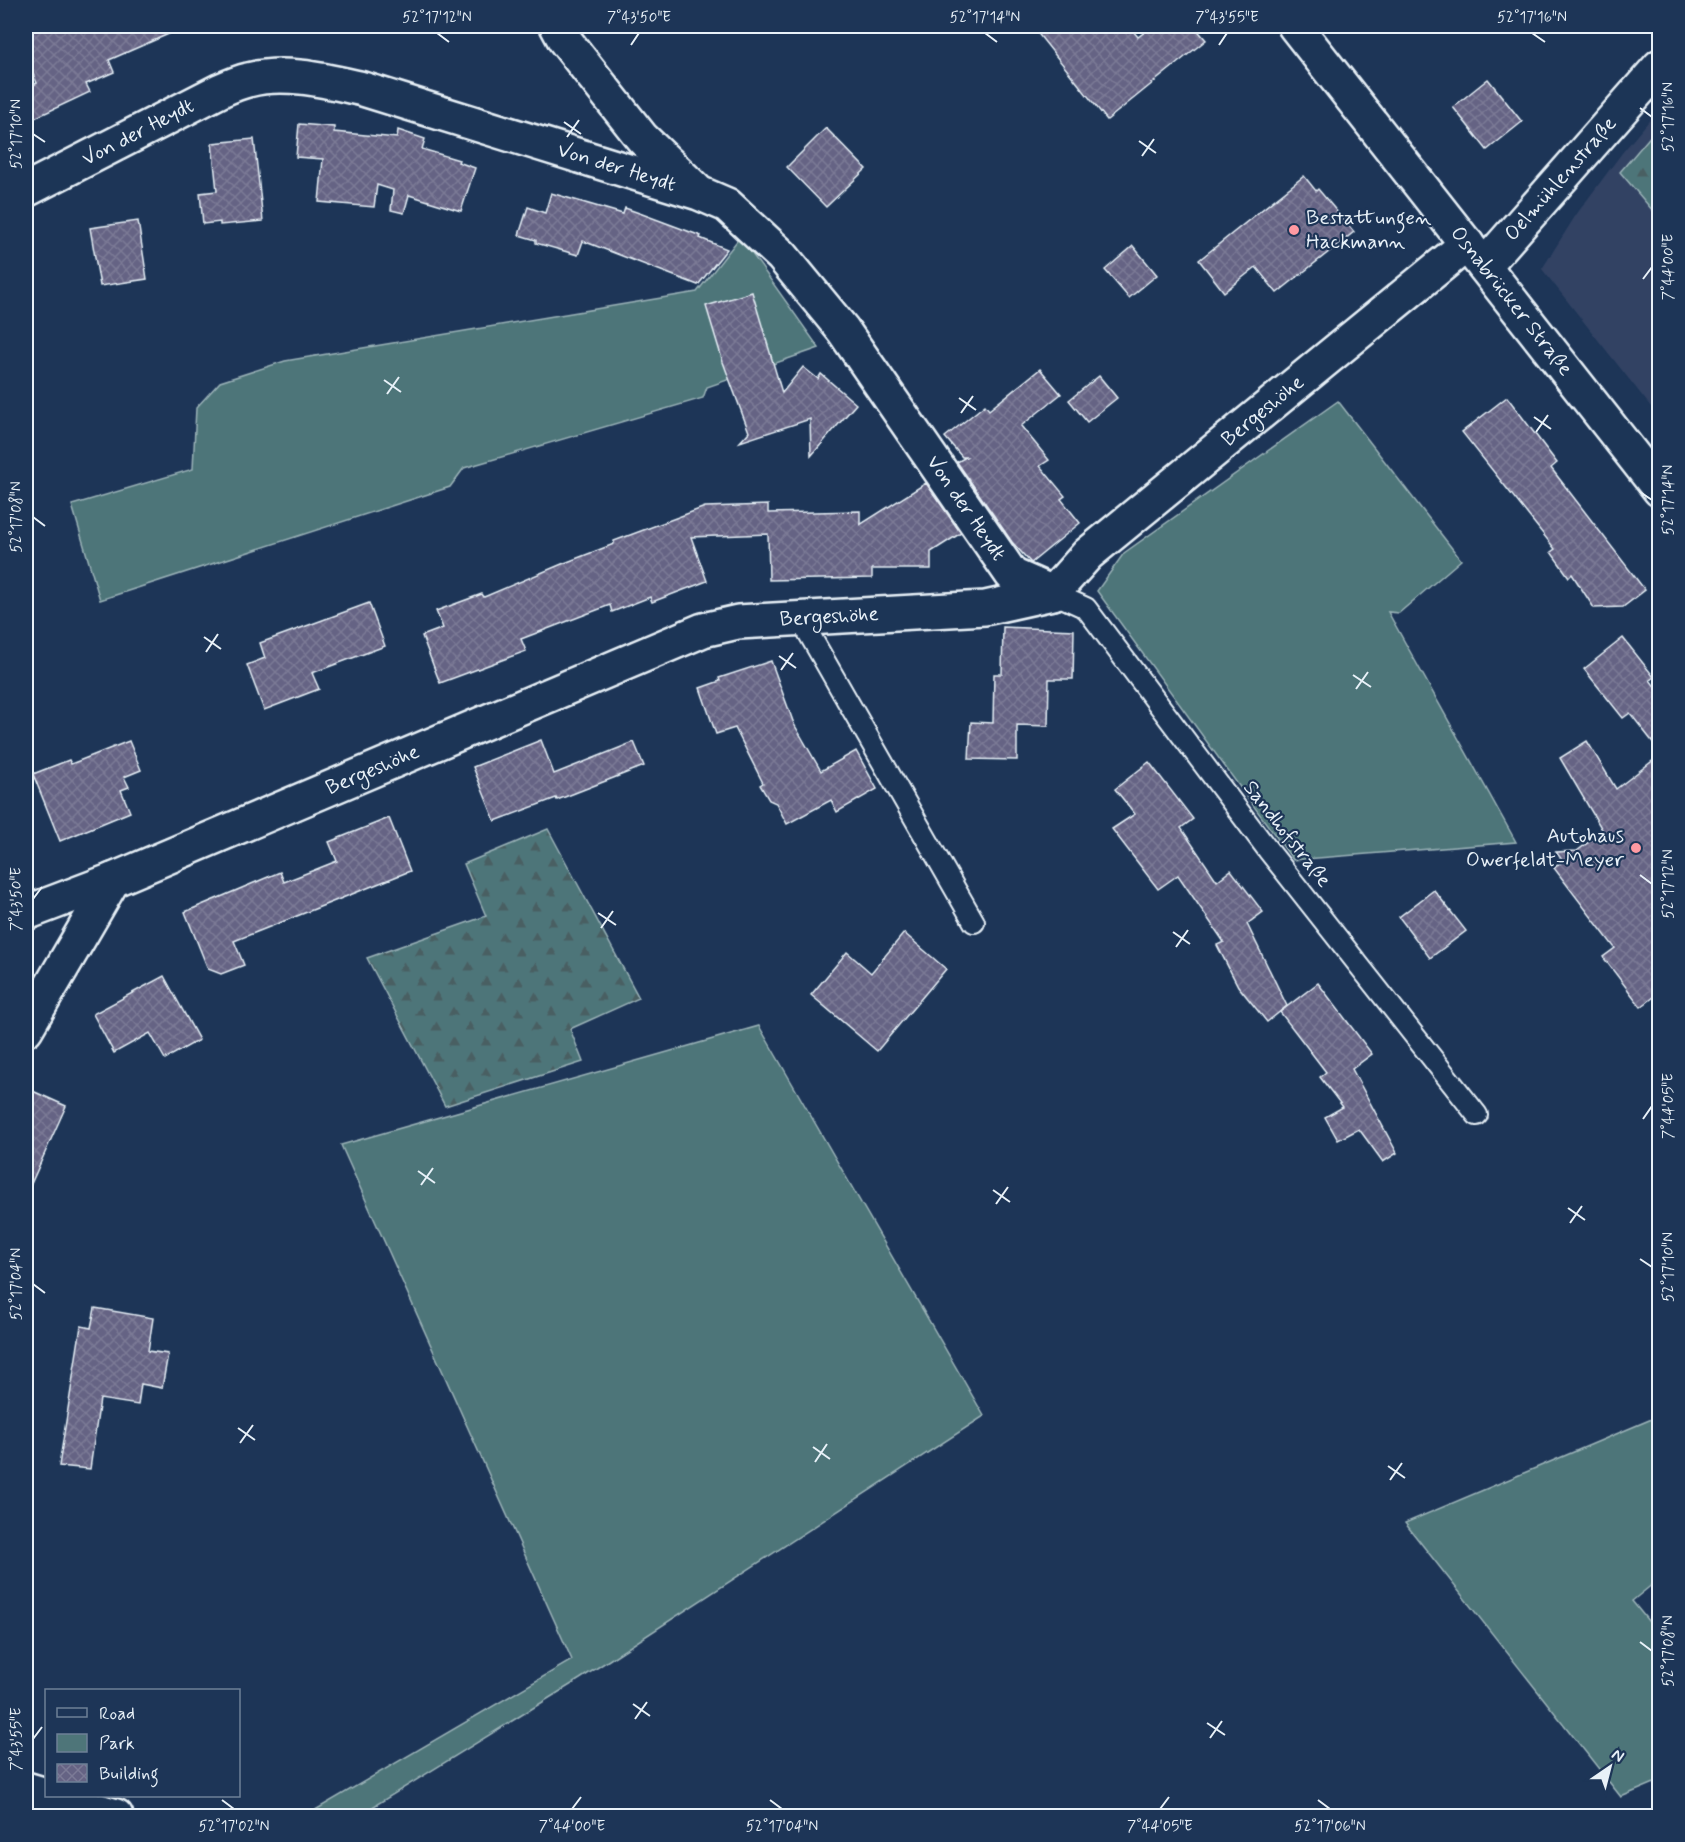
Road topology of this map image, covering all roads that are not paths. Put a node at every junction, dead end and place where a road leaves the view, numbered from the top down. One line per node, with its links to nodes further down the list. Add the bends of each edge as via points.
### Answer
1 (557, 26): 5 (street, via 642,138)
2 (1295, 26): 6 (street, Osnabrücker Straße)
3 (1659, 66): 6 (street, Oelmühlenstraße)
4 (26, 190): 5 (street, Von der Heydt, via 221,90 248,80 277,77 314,79 363,89)
5 (699, 193): 8 (street, Von der Heydt, via 727,205 782,256 843,330 1012,574)
6 (1476, 255): 7 (street, Osnabrücker Straße); 8 (street, Bergeshöhe, via 1088,554)
7 (1659, 490)
8 (1053, 593): 9 (street, Bergeshöhe, via 985,608); 14 (lane, Sandhofstraße, via 1086,608 1268,850)
9 (800, 618): 10 (street, Bergeshöhe, via 738,622 703,630); 12 (lane)
10 (112, 880): 11 (street, Bergeshöhe); 13 (street)
11 (26, 913)
12 (974, 922)
13 (26, 1029)
14 (1477, 1114)
15 (26, 1789): 16 (street)
16 (45, 1795)
17 (53, 1797): 18 (street)
18 (116, 1816)

